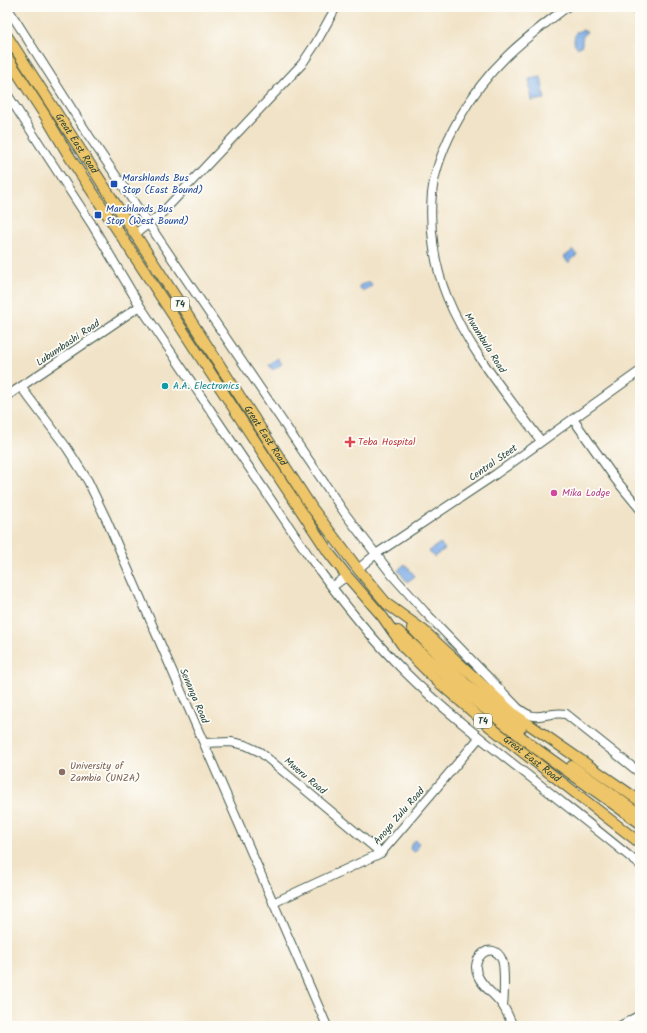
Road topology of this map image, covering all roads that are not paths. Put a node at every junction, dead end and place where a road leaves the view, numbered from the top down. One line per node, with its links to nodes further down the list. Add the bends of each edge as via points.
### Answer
1 (7, 7): 9 (street)
2 (336, 7): 9 (street, via 302,64)
3 (567, 7): 16 (street, Mwambula Road, via 506,58 469,101 439,162 432,192 435,252 447,296 464,332)
4 (634, 7): 5 (street)
5 (640, 16)
6 (7, 36): 10 (main road, Great East Road / T4)
7 (7, 58): 20 (main road, Great East Road / T4, via 276,474)
8 (7, 94): 11 (street, via 91,223)
9 (148, 225): 10 (street); 18 (street, via 346,515)
10 (135, 234): 19 (main road, Great East Road / T4, via 312,508)
11 (140, 306): 13 (street, Lubumbashi Road); 21 (street)
12 (640, 371): 15 (street, Central Steet)
13 (21, 387): 14 (street, Lubumbashi Road); 25 (street, Senanga Road, via 67,448 88,481)
14 (7, 396)
15 (573, 419): 16 (street, Central Steet); 17 (street)
16 (541, 441): 18 (street, Central Steet)
17 (640, 509)
18 (376, 554): 19 (street, Central Steet); 26 (street, via 425,612 526,715 534,717 558,712 566,714)
19 (358, 569): 22 (main road, Great East Road / T4)
20 (347, 576): 21 (street); 23 (main road, Great East Road / T4)
21 (332, 587): 24 (street, via 370,635 404,670 433,699)
22 (391, 606): 27 (main road, Great East Road / T4, via 423,630 514,714); 28 (main road, Great East Road / T4, via 466,684 540,744)
23 (382, 616): 29 (main road, Great East Road / T4, via 461,690 538,750); 30 (main road, Great East Road / T4, via 405,649 437,681 489,726)
24 (479, 738): 31 (street, Anoya Zulu Road); 32 (street)
25 (204, 744): 31 (street, Mweru Road, via 231,742 260,752); 33 (street, Senanga Road)
26 (640, 773)
27 (640, 801)
28 (640, 814)
29 (640, 823)
30 (640, 842)
31 (381, 853): 33 (street, Anoya Zulu Road)
32 (640, 865)
33 (273, 903): 36 (street, Senanga Road)
34 (503, 1006): 34 (street, via 502,960 489,950 478,958 477,975); 37 (street)
35 (640, 1015): 38 (street)
36 (327, 1026)
37 (512, 1026)
38 (620, 1026)

